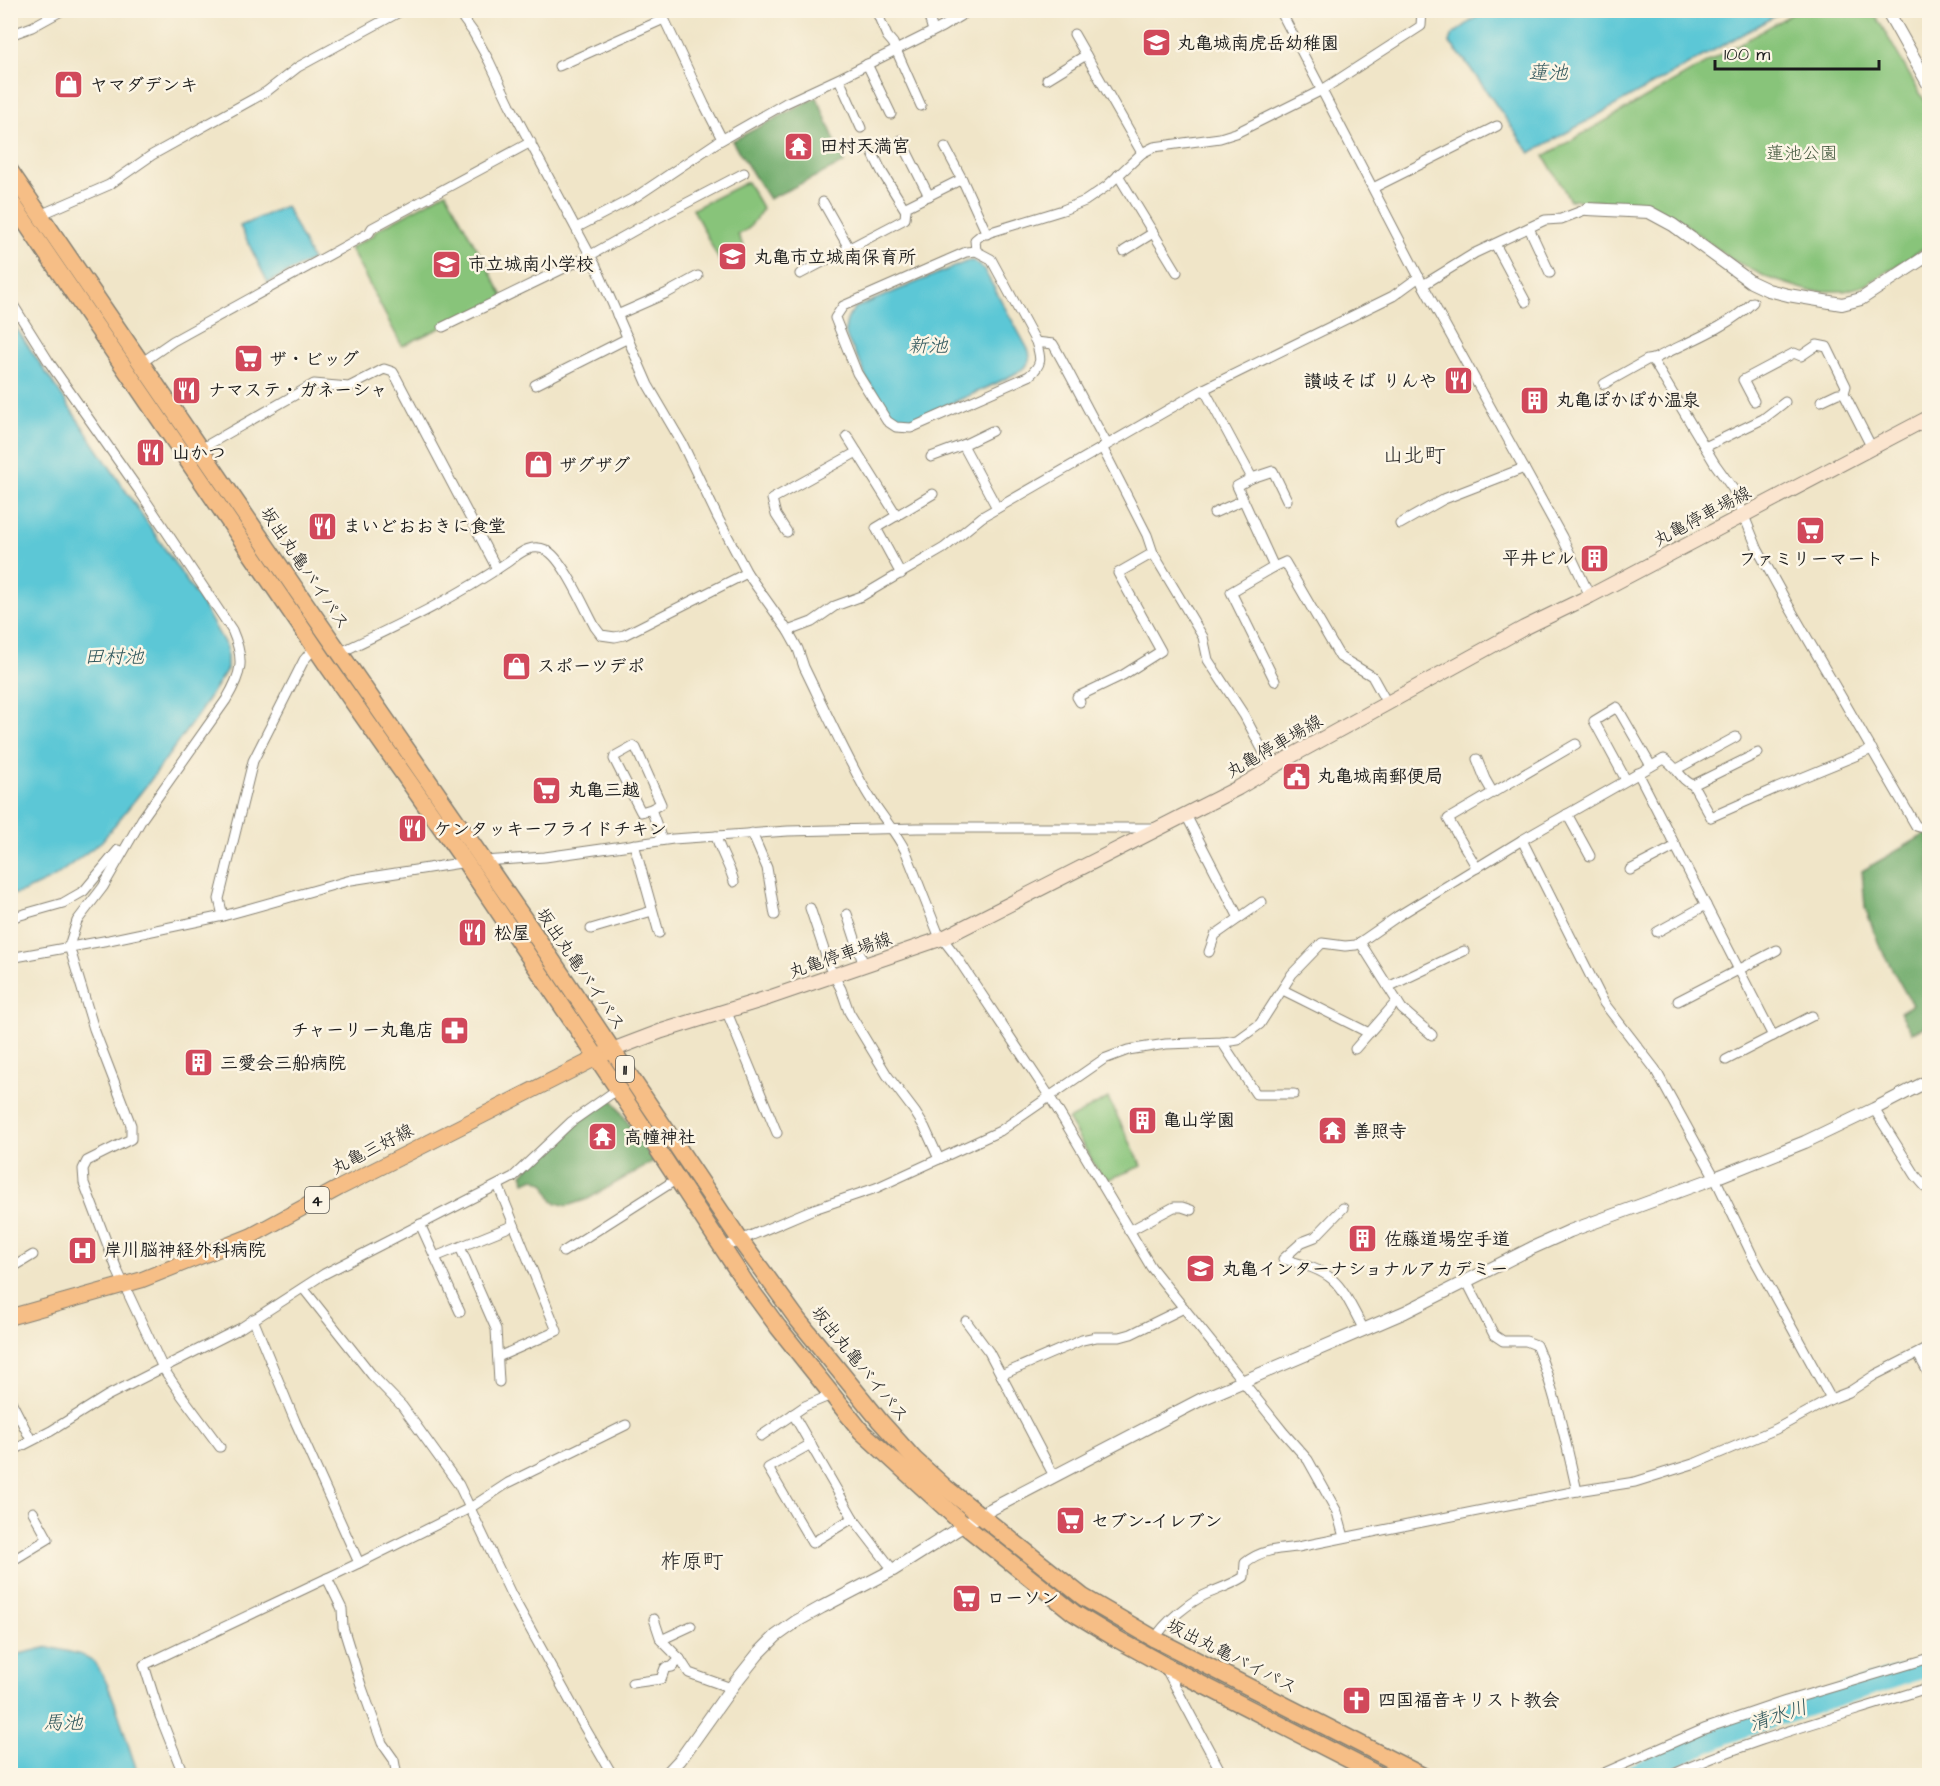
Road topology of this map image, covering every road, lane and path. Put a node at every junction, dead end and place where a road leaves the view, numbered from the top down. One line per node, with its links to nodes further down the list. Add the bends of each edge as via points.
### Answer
1 (63, 10): 13 (street)
2 (403, 10): 42 (street, via 297,67 266,92 152,154 109,185)
3 (457, 10): 28 (street, via 473,32)
4 (876, 10): 14 (street)
5 (927, 10): 11 (street)
6 (970, 10): 11 (street)
7 (1280, 10): 21 (street)
8 (1422, 10): 21 (street, via 1421,26)
9 (1887, 10): 20 (street)
10 (662, 15): 17 (street); 26 (street)
11 (933, 31): 14 (street)
12 (1074, 34): 15 (street)
13 (10, 35)
14 (896, 50): 16 (street); 22 (street)
15 (1086, 55): 19 (street); 30 (street)
16 (867, 64): 18 (street); 23 (street)
17 (559, 66)
18 (838, 79): 25 (street); 26 (street)
19 (1047, 79)
20 (1929, 87)
21 (1322, 90): 30 (street, via 1236,133 1154,147); 36 (street)
22 (921, 106)
23 (891, 114)
24 (1497, 126): 36 (street)
25 (861, 129)
26 (722, 139): 43 (street, via 637,196)
27 (901, 140): 37 (street)
28 (531, 142): 43 (street); 68 (street, via 372,228)
29 (945, 147): 35 (street)
30 (1142, 153): 34 (street)
31 (873, 154): 41 (street)
32 (10, 171): 42 (highway, 坂出丸亀バイパス / 11)
33 (744, 172): 52 (street)
34 (1118, 175): 45 (street); 46 (street, via 1085,201)
35 (962, 178): 37 (street); 46 (street)
36 (1373, 188): 57 (street)
37 (929, 195): 41 (street, via 906,207)
38 (10, 200): 84 (highway, 坂出丸亀バイパス / 11)
39 (823, 202): 48 (street)
40 (1587, 209): 44 (street, via 1561,219 1545,219); 51 (street, via 1649,212 1751,282 1788,295 1842,304 1861,299)
41 (906, 211): 48 (street, via 905,219)
42 (40, 214): 68 (highway, 坂出丸亀バイパス / 11)
43 (576, 228): 52 (street)
44 (1529, 228): 47 (street); 54 (street)
45 (1153, 233): 50 (street); 53 (street)
46 (987, 234): 49 (street, via 975,240)
47 (1496, 244): 57 (street); 59 (street)
48 (849, 248): 55 (street)
49 (976, 250): 66 (street, via 991,259); 66 (street, via 843,306 836,318 857,373 887,421 896,427 911,428 1029,376 1038,368 1041,356)
50 (1124, 251)
51 (1929, 254)
52 (590, 256): 63 (street); 64 (street)
53 (1177, 272)
54 (1550, 273)
55 (800, 274)
56 (698, 276): 63 (street)
57 (1421, 281): 71 (street); 86 (street)
58 (1528, 282): 59 (street)
59 (1518, 286): 61 (street)
60 (10, 300): 124 (street, via 237,642 241,670 237,682)
61 (1526, 302)
62 (1753, 302): 67 (street, via 1725,323)
63 (617, 315): 65 (street)
64 (443, 327)
65 (628, 338): 70 (street); 100 (street, via 648,385 682,443)
66 (1036, 342): 80 (street, via 1053,344)
67 (1652, 359): 69 (street); 81 (street)
68 (141, 363): 84 (highway, 坂出丸亀バイパス / 11)
69 (1604, 384)
70 (535, 385)
71 (1204, 389): 80 (street); 87 (street)
72 (1844, 393): 73 (street, via 1846,386 1827,347 1817,345 1801,356 1794,353 1743,380); 74 (street); 82 (street)
73 (1754, 401)
74 (1821, 401)
75 (1785, 402): 81 (street, via 1763,419)
76 (1929, 417): 82 (main road, 丸亀停車場線)
77 (992, 431): 79 (street)
78 (847, 436): 83 (street)
79 (963, 445): 85 (street); 91 (street)
80 (1105, 445): 91 (street); 97 (street)
81 (1705, 447): 93 (street, via 1733,489)
82 (1872, 448): 93 (main road, 丸亀停車場線)
83 (857, 452): 94 (street); 96 (street, via 772,499)
84 (194, 453): 99 (street, via 314,384 349,387 389,370); 104 (highway, 坂出丸亀バイパス / 11); 105 (highway, 坂出丸亀バイパス / 11)
85 (931, 457)
86 (1524, 468): 95 (street, via 1444,499); 102 (street)
87 (1252, 478): 89 (street, via 1237,486); 90 (street, via 1274,471)
88 (933, 494): 94 (street)
89 (1243, 500): 92 (street); 98 (street)
90 (1287, 500)
91 (998, 508): 101 (street)
92 (1214, 513)
93 (1742, 515): 102 (main road, 丸亀停車場線); 111 (street, via 1786,603)
94 (897, 516): 101 (street, via 876,528)
95 (1400, 524)
96 (786, 532)
97 (1153, 554): 107 (street, via 1118,573 1161,651 1077,697); 115 (street, via 1203,637 1208,660)
98 (1274, 567): 106 (street, via 1231,592); 108 (street, via 1285,562 1340,657 1372,676)
99 (497, 569): 100 (street, via 534,547 552,553 595,627 601,635 615,637); 105 (street, via 437,605)
100 (747, 573): 103 (street)
101 (901, 574): 103 (street)
102 (1590, 596): 108 (main road, 丸亀停車場線)
103 (788, 631): 126 (street, via 865,789)
104 (315, 647): 136 (highway, 坂出丸亀バイパス / 11); 146 (street, via 304,660 253,761 219,899)
105 (339, 653): 135 (highway, 坂出丸亀バイパス / 11)
106 (1275, 681)
107 (1080, 702)
108 (1387, 704): 115 (main road, 丸亀停車場線)
109 (1736, 737): 116 (street)
110 (1576, 744): 120 (street)
111 (1872, 749): 119 (street, via 1711,817); 125 (street, via 1916,826)
112 (1758, 753): 119 (street)
113 (1477, 759): 120 (street)
114 (1651, 766): 116 (street, via 1664,759); 117 (street); 118 (street, via 1617,707 1594,721)
115 (1272, 768): 123 (main road, 丸亀停車場線)
116 (1677, 769): 119 (street, via 1684,782)
117 (1638, 773): 118 (street); 133 (street)
118 (1626, 780): 122 (street)
119 (1693, 785)
120 (1493, 793): 137 (street, via 1448,819)
121 (651, 809): 121 (street, via 661,804 633,746 614,759 641,812); 130 (street)
122 (1567, 814): 131 (street); 134 (street)
123 (1186, 815): 127 (main road, 丸亀停車場線); 148 (street)
124 (142, 819): 147 (street, via 84,891 63,903); 154 (street, via 103,887 77,921)
125 (1929, 825)
126 (890, 828): 127 (street); 128 (street); 152 (street, via 906,852)
127 (1161, 828): 152 (main road, 丸亀停車場線)
128 (752, 833): 129 (street); 145 (street, via 767,868)
129 (716, 836): 130 (street); 139 (street)
130 (662, 840): 132 (street)
131 (1521, 840): 137 (street); 183 (street, via 1604,1003 1655,1069)
132 (633, 844): 135 (street); 143 (street)
133 (1676, 846): 138 (street); 141 (street)
134 (1590, 856)
135 (485, 861): 136 (street); 173 (highway, 坂出丸亀バイパス / 11)
136 (466, 862): 146 (street, via 351,880); 174 (highway, 坂出丸亀バイパス / 11)
137 (1477, 868): 153 (street)
138 (1630, 870)
139 (734, 882)
140 (1262, 902): 148 (street)
141 (1706, 905): 150 (street); 160 (street)
142 (810, 908): 161 (street)
143 (652, 911): 149 (street); 151 (street)
144 (847, 914): 159 (street)
145 (775, 915)
146 (223, 916): 154 (street)
147 (10, 918)
148 (1239, 918): 157 (street, via 1215,935)
149 (591, 929)
150 (1657, 932)
151 (659, 933)
152 (943, 938): 159 (main road, 丸亀停車場線); 179 (street)
153 (1360, 942): 162 (street); 163 (street, via 1345,946 1322,943 1292,974)
154 (69, 946): 158 (street); 200 (street, via 94,1029 131,1125 131,1139 87,1161 83,1169 84,1184)
155 (1777, 950): 160 (street)
156 (1464, 951): 162 (street)
157 (1209, 952)
158 (10, 958)
159 (864, 966): 161 (main road, 丸亀停車場線)
160 (1739, 969): 165 (street); 170 (street)
161 (834, 976): 166 (main road, 丸亀停車場線); 182 (street, via 849,1012 915,1112)
162 (1388, 987): 164 (street)
163 (1283, 990): 168 (street); 171 (street, via 1260,1024 1238,1040)
164 (1397, 1001): 168 (street); 169 (street)
165 (1678, 1001)
166 (726, 1010): 173 (main road, 丸亀停車場線); 181 (street)
167 (1812, 1016): 170 (street)
168 (1369, 1034): 172 (street)
169 (1432, 1035)
170 (1773, 1036): 175 (street)
171 (1222, 1042): 178 (street, via 1256,1094); 179 (street, via 1128,1050 1104,1059)
172 (1355, 1049)
173 (612, 1050): 174 (main road, 丸亀三好線 / 4); 192 (highway, 坂出丸亀バイパス / 11)
174 (596, 1058): 177 (highway, 坂出丸亀バイパス / 11); 200 (main road, 丸亀三好線 / 4, via 251,1236)
175 (1726, 1060)
176 (1929, 1080): 180 (street)
177 (618, 1089): 184 (highway, 坂出丸亀バイパス / 11); 185 (street, via 571,1122 513,1177)
178 (1294, 1094)
179 (1050, 1097): 182 (street, via 1000,1131); 191 (street)
180 (1874, 1109): 183 (street); 186 (street)
181 (777, 1133)
182 (939, 1159): 192 (street, via 876,1188)
183 (1715, 1178): 199 (street, via 1570,1231); 218 (street)
184 (677, 1179): 194 (highway, 坂出丸亀バイパス / 11); 195 (street)
185 (498, 1185): 189 (street); 190 (street)
186 (1929, 1192)
187 (1343, 1208): 207 (street, via 1315,1237 1302,1242 1283,1259 1316,1269 1337,1282)
188 (1191, 1210): 191 (street, via 1174,1208)
189 (420, 1224): 197 (street); 201 (street)
190 (514, 1225): 193 (street); 210 (street, via 557,1331)
191 (1129, 1231): 202 (street, via 1151,1267)
192 (740, 1240): 194 (street); 230 (highway, 坂出丸亀バイパス / 11, via 804,1328 880,1421 915,1460)
193 (460, 1247): 197 (street); 210 (street, via 496,1329)
194 (722, 1248): 216 (highway, 坂出丸亀バイパス / 11)
195 (563, 1252)
196 (33, 1255): 198 (street)
197 (435, 1257): 203 (street)
198 (10, 1269)
199 (1466, 1280): 207 (street); 227 (street, via 1494,1335 1503,1341 1536,1345)
200 (124, 1284): 204 (main road, 丸亀三好線 / 4); 211 (street)
201 (303, 1287): 205 (street); 228 (street, via 372,1375 402,1406 459,1485)
202 (1184, 1308): 212 (street, via 1131,1334 1082,1340); 214 (street)
203 (460, 1312)
204 (10, 1317)
205 (253, 1319): 211 (street); 235 (street)
206 (966, 1321): 212 (street)
207 (1363, 1328): 214 (street)
208 (1929, 1347): 209 (street)
209 (1918, 1354): 213 (street); 218 (street)
210 (498, 1357): 215 (street)
211 (164, 1368): 222 (street); 224 (street)
212 (1001, 1375): 226 (street)
213 (1929, 1376)
214 (1243, 1381): 226 (street); 233 (street, via 1308,1460 1337,1512)
215 (500, 1382)
216 (831, 1395): 219 (street); 232 (highway, 坂出丸亀バイパス / 11, via 861,1431)
217 (10, 1399): 222 (street)
218 (1831, 1399): 227 (street, via 1776,1429 1696,1463 1635,1482)
219 (793, 1414): 221 (street); 223 (street)
220 (626, 1425): 228 (street, via 508,1483)
221 (761, 1436)
222 (31, 1440): 225 (street)
223 (812, 1444): 231 (street); 231 (street, via 768,1468 812,1543)
224 (220, 1447)
225 (10, 1452)
226 (1054, 1476): 230 (street)
227 (1577, 1491): 233 (street)
228 (470, 1508): 235 (street); 250 (street, via 511,1594)
229 (33, 1512): 234 (street, via 48,1539)
230 (980, 1515): 232 (street); 240 (highway, 坂出丸亀バイパス / 11, via 1083,1597)
231 (853, 1518): 236 (street)
232 (964, 1525): 236 (street); 244 (highway, 坂出丸亀バイパス / 11, via 1074,1613)
233 (1344, 1537): 240 (street, via 1254,1555 1245,1563 1244,1577 1192,1604 1160,1629)
234 (10, 1562)
235 (359, 1563): 237 (street)
236 (893, 1570): 247 (street, via 776,1636)
237 (327, 1578): 248 (street, via 144,1665); 249 (street, via 342,1610 343,1627 361,1685 382,1743 394,1760)
238 (654, 1619): 241 (street)
239 (691, 1626): 241 (street)
240 (1155, 1639): 254 (highway, 坂出丸亀バイパス / 11)
241 (661, 1640): 243 (street)
242 (1929, 1658): 255 (street, via 1704,1730)
243 (680, 1659): 245 (street, via 665,1668 661,1679); 247 (street, via 689,1673)
244 (1164, 1665): 252 (street); 253 (highway, 坂出丸亀バイパス / 11)
245 (632, 1683)
246 (1929, 1687): 256 (street, via 1783,1732)
247 (731, 1688): 251 (street)
248 (184, 1776)
249 (397, 1776)
250 (613, 1776)
251 (665, 1776)
252 (1223, 1776)
253 (1381, 1776)
254 (1423, 1776)
255 (1597, 1776)
256 (1669, 1776)

